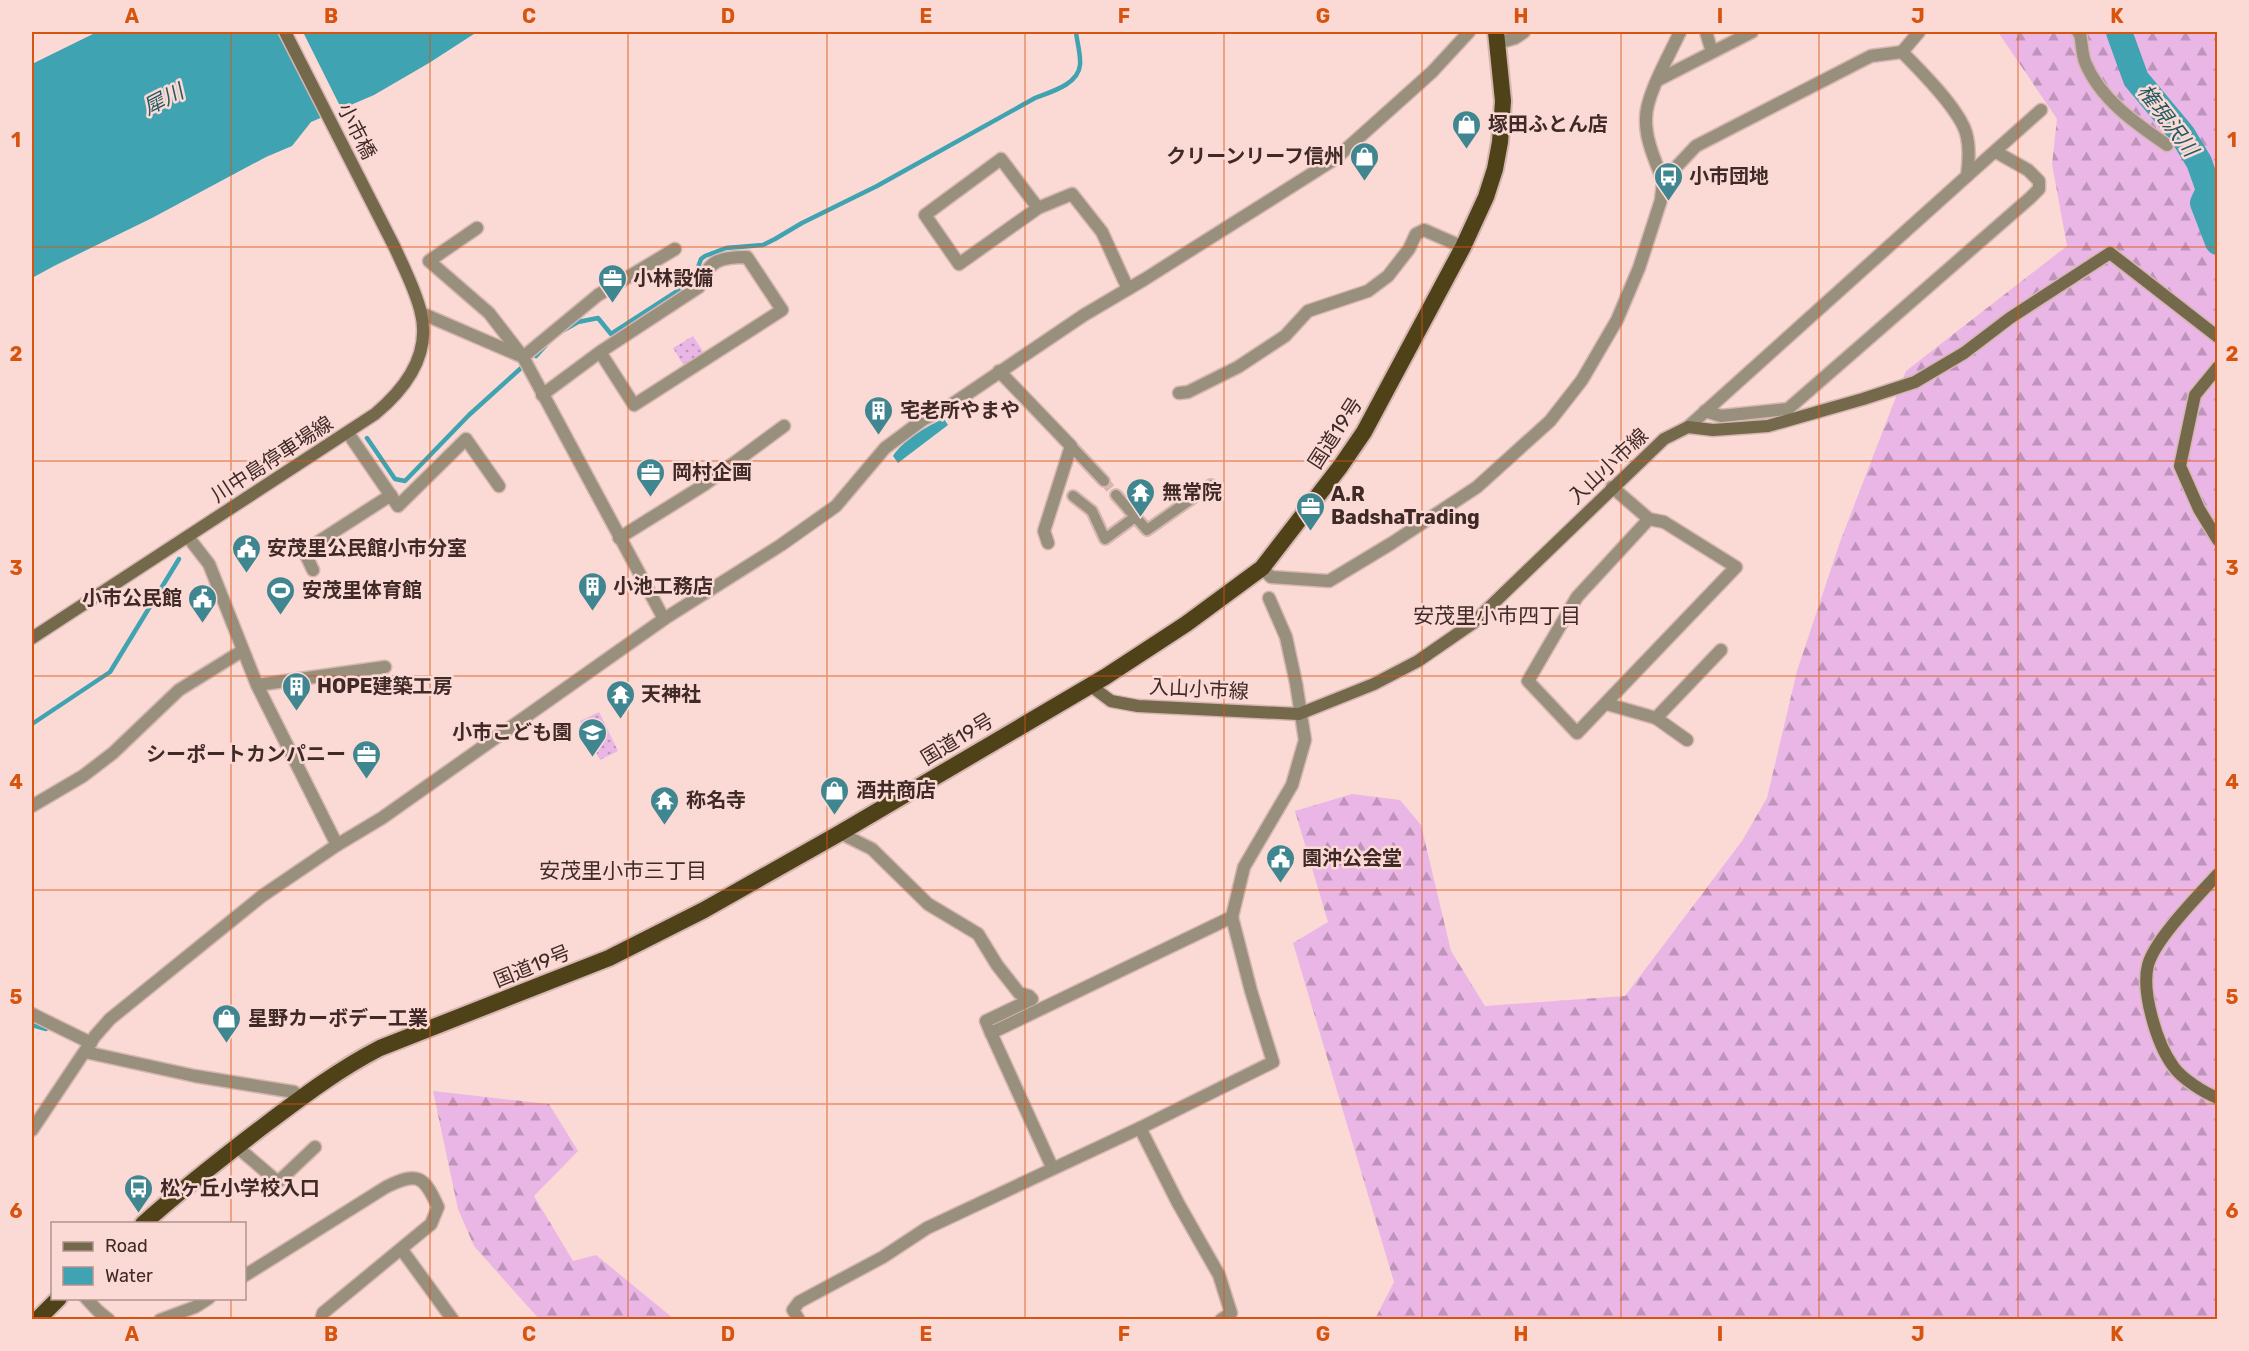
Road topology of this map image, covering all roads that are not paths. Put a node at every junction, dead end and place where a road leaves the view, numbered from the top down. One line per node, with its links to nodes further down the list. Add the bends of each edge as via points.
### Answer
1 (285, 32): 21 (main road, 小市橋)
2 (1469, 32): 23 (street, via 1432,72 1335,159)
3 (1524, 32): 9 (street, via 1515,38)
4 (1680, 32): 12 (street)
5 (1706, 32): 11 (street)
6 (1752, 32): 11 (street)
7 (1919, 32): 10 (street)
8 (2078, 32): 14 (street, via 2084,60 2113,104)
9 (1497, 37): 20 (highway, 国道19号, via 1503,101 1500,142 1486,197)
10 (1902, 51): 16 (street, via 1929,78 1962,125 1969,157); 17 (street, via 1871,56 1696,146)
11 (1712, 52): 12 (street)
12 (1658, 80): 17 (street, via 1646,118 1651,149)
13 (2041, 110): 15 (street)
14 (2167, 145)
15 (1996, 152): 16 (street); 32 (street, via 2039,181 2039,189 2030,198 1788,409 1721,416)
16 (1967, 176): 32 (street)
17 (1663, 182): 51 (street, via 1646,251 1617,320 1582,380 1550,421 1477,487 1329,581 1271,577)
18 (1038, 208): 18 (street, via 959,264 925,214 1001,159); 23 (street, via 1072,194 1102,232)
19 (477, 228): 27 (street, via 429,261 489,313)
20 (1463, 247): 30 (street, via 1424,230 1416,234 1388,276 1368,291 1308,311 1285,336 1238,367); 51 (highway, 国道19号, via 1364,432)
21 (395, 248): 24 (main road, 川中島停車場線)
22 (675, 249): 27 (street, via 598,295)
23 (1128, 289): 29 (street)
24 (421, 313): 27 (street); 35 (main road, 川中島停車場線, via 423,337 417,363 406,384)
25 (2217, 337): 34 (main road, 入山小市線, via 2110,253 1915,382 1768,426)
26 (600, 352): 26 (street, via 699,287 704,270 729,257 747,257 782,310 634,405); 31 (street)
27 (523, 357): 31 (street)
28 (2217, 367): 49 (main road, via 2195,395 2180,466)
29 (999, 371): 36 (street); 54 (street, via 885,448 836,506)
30 (1179, 393)
31 (542, 395): 48 (street)
32 (1705, 411): 34 (street)
33 (784, 426): 48 (street)
34 (1688, 428): 40 (main road, 入山小市線, via 1664,439)
35 (348, 433): 42 (street); 47 (main road, 川中島停車場線)
36 (1071, 446): 37 (street); 50 (street, via 1044,531)
37 (1104, 481)
38 (1211, 485): 45 (street, via 1148,530)
39 (499, 486): 42 (street, via 466,439 398,506)
40 (1612, 488): 46 (street); 62 (main road, 入山小市線, via 1473,622 1418,661)
41 (1148, 494): 45 (street)
42 (391, 495): 52 (street, via 304,551)
43 (1116, 495): 45 (street)
44 (1073, 496): 45 (street, via 1092,511 1105,539)
45 (1132, 513)
46 (1649, 519): 61 (street, via 1664,522 1736,567); 61 (street, via 1577,597 1528,681 1577,733)
47 (188, 537): 55 (main road, 川中島停車場線); 57 (street, via 208,564)
48 (620, 538): 54 (street)
49 (2217, 540)
50 (1048, 543)
51 (1262, 568): 60 (highway, 国道19号)
52 (313, 570)
53 (1269, 598): 62 (street, via 1286,637)
54 (664, 619): 67 (street, via 382,818)
55 (32, 638)
56 (1721, 650): 63 (street)
57 (242, 651): 59 (street); 65 (street, via 179,690 113,753)
58 (385, 667): 59 (street)
59 (257, 685): 67 (street)
60 (1091, 686): 62 (main road, 入山小市線, via 1111,702 1138,706); 66 (highway, 国道19号)
61 (1606, 704): 63 (street)
62 (1299, 714): 69 (street, via 1305,740 1292,785 1244,867)
63 (1656, 718): 64 (street)
64 (1687, 740)
65 (32, 807)
66 (840, 833): 71 (street, via 872,849 928,904 978,934 1019,993 1032,999 986,1021); 73 (highway, 国道19号, via 637,945 380,1048)
67 (337, 844): 72 (street, via 202,943 110,1019)
68 (2217, 874): 74 (main road, via 2167,931 2148,964 2146,992 2157,1032 2173,1067)
69 (1233, 917): 71 (street); 75 (street, via 1272,1062)
70 (32, 1014): 72 (street)
71 (991, 1033): 79 (street)
72 (88, 1048): 73 (street, via 195,1076 294,1092); 76 (street)
73 (302, 1098): 77 (highway, 国道19号)
74 (2217, 1098)
75 (1140, 1128): 79 (street); 92 (street, via 1219,1275 1231,1313)
76 (32, 1130)
77 (237, 1147): 78 (street, via 278,1182); 80 (highway, 国道19号)
78 (315, 1147)
79 (1052, 1167): 91 (street, via 927,1228 883,1257 799,1302 793,1310)
80 (145, 1222)
81 (402, 1250): 82 (street, via 431,1224 438,1207 429,1188 418,1178 406,1177 386,1187); 89 (street, via 323,1313); 90 (street)
82 (246, 1275)
83 (58, 1300): 86 (highway)
84 (87, 1300): 87 (street)
85 (207, 1300): 88 (street)
86 (37, 1320)
87 (109, 1320)
88 (160, 1320)
89 (321, 1320)
90 (453, 1320)
91 (799, 1320)
92 (1221, 1320)

